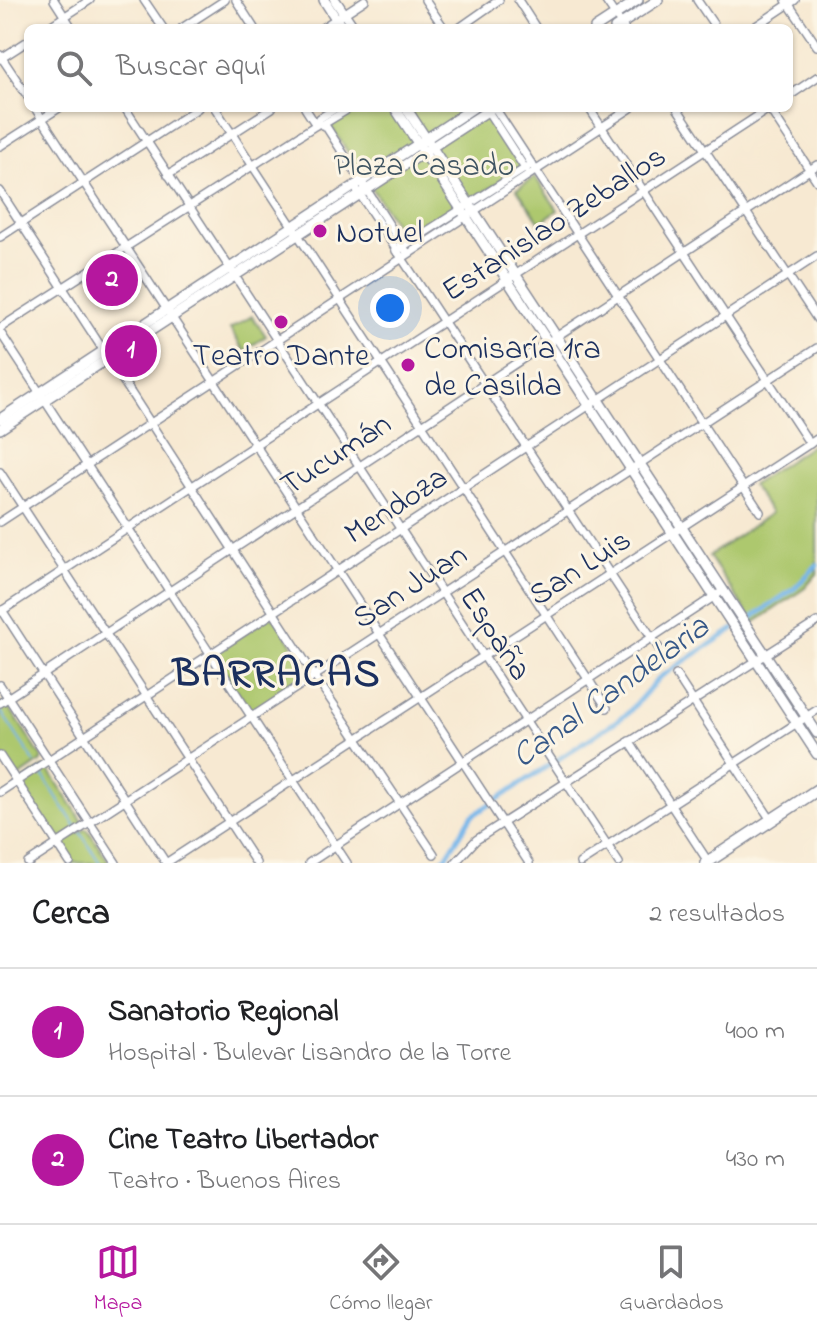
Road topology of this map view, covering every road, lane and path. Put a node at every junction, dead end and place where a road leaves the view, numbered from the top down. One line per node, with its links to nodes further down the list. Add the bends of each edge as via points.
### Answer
1 (54, 0): 17 (street)
2 (90, 0): 17 (street)
3 (144, 0): 21 (street)
4 (225, 0): 22 (street)
5 (236, 0): 23 (street)
6 (324, 0): 18 (main road)
7 (335, 0): 18 (main road)
8 (365, 0): 18 (street)
9 (425, 0): 24 (street)
10 (499, 0): 25 (street)
11 (518, 0): 26 (street)
12 (605, 0): 27 (street)
13 (638, 0): 27 (main road)
14 (658, 0): 27 (main road)
15 (697, 0): 28 (street)
16 (790, 1): 29 (street); 31 (street)
17 (65, 17): 19 (street); 20 (street)
18 (341, 20)
19 (54, 24)
20 (69, 24)
21 (160, 24)
22 (188, 24)
23 (251, 24)
24 (441, 24)
25 (465, 24)
26 (533, 24)
27 (619, 24)
28 (713, 24)
29 (758, 24)
30 (24, 43): 32 (street)
31 (817, 46)
32 (1, 57): 34 (street)
33 (817, 77): 35 (street)
34 (24, 91)
35 (793, 93)
36 (38, 112): 55 (street)
37 (53, 112): 55 (street)
38 (128, 112): 59 (street, España)
39 (192, 112): 59 (street)
40 (217, 112): 58 (street)
41 (266, 112): 58 (street)
42 (309, 112): 56 (street)
43 (330, 112): 56 (street, via 320,118)
44 (343, 112): 56 (street)
45 (398, 112): 61 (main road)
46 (408, 112): 61 (main road)
47 (468, 112): 61 (main road)
48 (485, 112): 61 (main road)
49 (492, 112): 65 (street)
50 (592, 112): 57 (street)
51 (625, 112): 57 (street)
52 (680, 112): 62 (street)
53 (763, 112): 62 (street, Estanislao Zeballos)
54 (772, 112): 64 (street)
55 (42, 119): 60 (street); 68 (street)
56 (320, 125): 63 (street); 69 (street)
57 (602, 127): 65 (street); 71 (street)
58 (231, 134): 63 (street); 66 (street)
59 (147, 142): 66 (street, España); 68 (street)
60 (0, 146)
61 (425, 146): 69 (main road); 73 (main road)
62 (705, 150): 71 (street, Estanislao Zeballos); 74 (street)
63 (252, 165): 72 (street); 76 (street)
64 (813, 168): 67 (street); 74 (street, Tucumán)
65 (530, 169): 73 (street); 77 (street)
66 (168, 175): 72 (street, España)
67 (817, 181)
68 (84, 182): 75 (street); 79 (street)
69 (361, 188): 76 (main road); 80 (street)
70 (0, 191): 75 (street)
71 (644, 191): 77 (street, Estanislao Zeballos); 81 (street)
72 (188, 205): 79 (street); 83 (street, España)
73 (467, 210): 80 (street); 85 (main road)
74 (746, 212): 81 (street, Tucumán); 84 (street)
75 (21, 223): 78 (street); 86 (street)
76 (295, 231): 83 (main road); 88 (street)
77 (578, 233): 85 (street, Estanislao Zeballos); 87 (street)
78 (0, 237)
79 (126, 246): 86 (street); 89 (street)
80 (402, 252): 88 (street); 92 (street)
81 (685, 253): 87 (street, Tucumán); 90 (street)
82 (817, 256): 84 (street, Mendoza)
83 (232, 272): 89 (main road); 95 (street, España)
84 (788, 275): 90 (street, Mendoza); 91 (street)
85 (511, 277): 92 (street, Estanislao Zeballos); 94 (main road)
86 (64, 287): 93 (street); 97 (street)
87 (618, 296): 94 (street, Tucumán); 98 (street)
88 (340, 299): 95 (street); 99 (street)
89 (169, 313): 97 (main road); 101 (street)
90 (726, 316): 98 (street, Mendoza); 100 (street)
91 (817, 319)
92 (445, 322): 99 (street, Estanislao Zeballos); 102 (street)
93 (0, 330): 103 (street)
94 (552, 338): 102 (street, Tucumán); 104 (main road)
95 (277, 340): 101 (street); 105 (street, España)
96 (817, 348): 100 (street, San Juan)
97 (106, 354): 103 (main road); 107 (street)
98 (659, 359): 104 (street, Mendoza); 108 (street)
99 (382, 363): 105 (street, Estanislao Zeballos); 109 (street)
100 (768, 380): 108 (street, San Juan); 111 (street)
101 (214, 381): 107 (street); 112 (street)
102 (485, 383): 109 (street, Tucumán); 113 (street)
103 (42, 397): 106 (main road); 110 (main road); 114 (street)
104 (593, 402): 113 (street, Mendoza); 116 (main road)
105 (319, 404): 112 (street, Estanislao Zeballos); 115 (street, España)
106 (0, 419)
107 (152, 422): 114 (street); 118 (street)
108 (702, 423): 116 (street, San Juan); 119 (street)
109 (422, 424): 115 (street, Tucumán); 120 (street)
110 (0, 429)
111 (813, 441): 119 (street, San Luis)
112 (256, 445): 118 (street, Estanislao Zeballos); 122 (street)
113 (526, 446): 120 (street, Mendoza); 123 (street)
114 (87, 465): 121 (street); 126 (street)
115 (359, 466): 122 (street, Tucumán); 127 (street, España)
116 (634, 466): 123 (street, San Juan); 128 (main road)
117 (0, 472): 121 (street)
118 (193, 486): 126 (street, Estanislao Zeballos); 129 (street)
119 (743, 487): 124 (street); 128 (street, San Luis)
120 (463, 488): 127 (street, Mendoza); 130 (street)
121 (23, 506): 125 (street); 131 (street)
122 (296, 507): 129 (street, Tucumán); 132 (street)
123 (568, 509): 130 (street, San Juan); 133 (street)
124 (760, 512)
125 (0, 522)
126 (128, 528): 131 (street, Estanislao Zeballos); 134 (street)
127 (400, 529): 132 (street, Mendoza); 135 (street, España)
128 (677, 531): 133 (street, San Luis); 136 (main road)
129 (233, 549): 134 (street, Tucumán); 138 (street)
130 (504, 551): 135 (street, San Juan); 139 (street)
131 (63, 569): 137 (street, Estanislao Zeballos); 141 (street)
132 (337, 570): 138 (street, Mendoza); 142 (street)
133 (610, 574): 139 (street, San Luis); 143 (street)
134 (170, 590): 141 (street, Tucumán); 144 (street)
135 (441, 592): 142 (street, San Juan); 146 (street, España)
136 (718, 594): 143 (street); 147 (main road)
137 (1, 610): 148 (street)
138 (273, 611): 144 (street, Mendoza); 149 (street)
139 (547, 616): 146 (street, San Luis); 151 (street)
140 (817, 622): 147 (street)
141 (106, 632): 148 (street, Tucumán); 153 (street)
142 (379, 633): 149 (street, San Juan); 155 (street)
143 (651, 637): 145 (street); 151 (street)
144 (209, 653): 153 (street, Mendoza); 160 (street)
145 (664, 656)
146 (484, 657): 155 (street, San Luis); 162 (street, España)
147 (761, 658): 156 (street); 161 (main road); 163 (main road)
148 (44, 673): 154 (street, Tucumán); 165 (street)
149 (314, 675): 160 (street, San Juan); 166 (street)
150 (676, 675): 156 (street)
151 (588, 679): 158 (street); 162 (street)
152 (0, 685): 154 (street)
153 (146, 695): 165 (street, Mendoza); 170 (street)
154 (8, 698): 157 (street, Tucumán); 171 (street)
155 (421, 698): 166 (street, San Luis); 172 (street)
156 (693, 700): 167 (street); 173 (street)
157 (0, 703)
158 (607, 708)
159 (817, 710): 161 (street)
160 (251, 716): 170 (street, San Juan); 174 (street)
161 (807, 717): 163 (street); 164 (main road)
162 (525, 721): 172 (street); 176 (street, España)
163 (797, 723): 168 (main road); 173 (street)
164 (817, 733)
165 (84, 736): 171 (street, Mendoza); 179 (street)
166 (358, 739): 174 (street, San Luis); 180 (street)
167 (629, 741): 176 (street); 181 (street)
168 (817, 754)
169 (0, 756): 175 (street)
170 (188, 758): 179 (street, San Juan); 184 (street)
171 (49, 760): 175 (street, Mendoza); 183 (street)
172 (463, 762): 180 (street); 185 (street)
173 (734, 763): 181 (street); 182 (street)
174 (294, 781): 184 (street, San Luis); 187 (street)
175 (17, 782): 178 (street, Mendoza); 186 (street)
176 (566, 782): 185 (street); 188 (street, España)
177 (817, 790): 182 (highway)
178 (0, 792)
179 (124, 800): 183 (street, San Juan); 194 (street)
180 (400, 803): 187 (street); 189 (street)
181 (671, 804): 188 (street); 190 (street)
182 (771, 820): 190 (highway)
183 (90, 823): 186 (street, San Juan); 193 (street)
184 (230, 823): 194 (street, San Luis); 195 (street)
185 (502, 824): 198 (street, via 472,842); 199 (street)
186 (57, 844): 191 (street, San Juan); 192 (street)
187 (336, 845): 196 (street); 197 (street)
188 (608, 845): 200 (street); 201 (street, España)
189 (434, 854)
190 (708, 862)
191 (28, 863)
192 (70, 863)
193 (116, 863)
194 (166, 863)
195 (256, 863)
196 (309, 863)
197 (347, 863)
198 (455, 863)
199 (529, 863)
200 (580, 863)
201 (619, 863)

